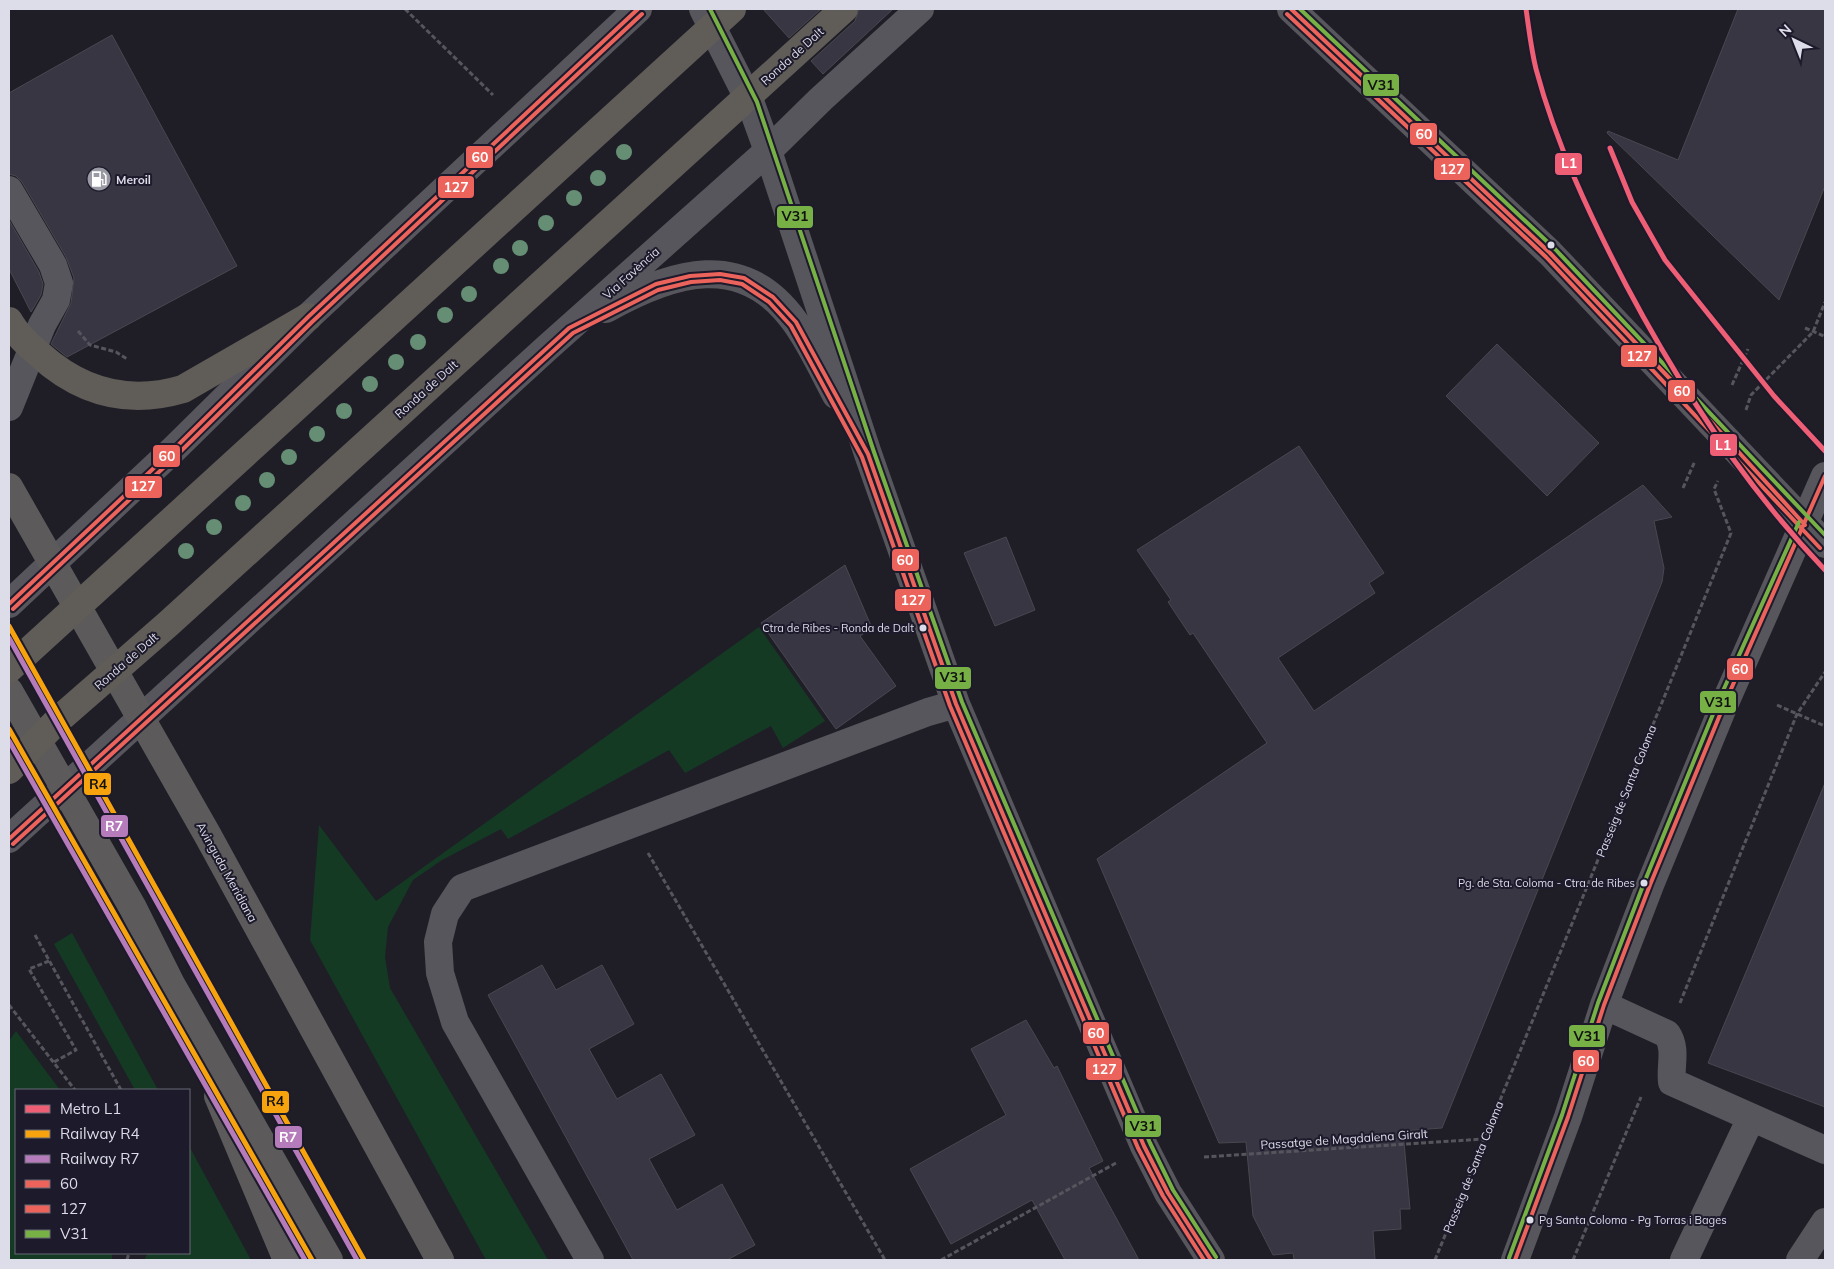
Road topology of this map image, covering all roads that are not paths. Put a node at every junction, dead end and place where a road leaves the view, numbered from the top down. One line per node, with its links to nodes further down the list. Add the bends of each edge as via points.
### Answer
1 (638, 9): 9 (street)
2 (703, 9): 7 (street, via 750,104)
3 (732, 9): 19 (highway)
4 (844, 9): 22 (highway, Ronda de Dalt, via 168,624 58,720)
5 (920, 9): 7 (street, Via Favència)
6 (1291, 9): 16 (street, via 1550,253)
7 (768, 151): 11 (street, Via Favència); 13 (street)
8 (9, 190): 12 (street, via 53,265 59,283 56,300 42,325)
9 (308, 317): 10 (highway, via 183,389 140,397 104,392 64,374 30,346); 18 (street)
10 (9, 321)
11 (569, 328): 13 (street, via 656,284 690,276 720,274 744,278 773,297 796,322); 23 (street, Via Favència)
12 (10, 405)
13 (868, 454): 21 (street)
14 (1825, 476): 16 (street)
15 (9, 487): 31 (main road, Avinguda Meridiana, via 207,834)
16 (1805, 525): 17 (street); 25 (street, via 1724,705)
17 (1825, 544)
18 (9, 604)
19 (9, 669)
20 (9, 691): 24 (main road, via 133,908)
21 (956, 704): 32 (street, via 462,888 449,907 438,942 440,973 455,1022); 33 (street, via 1144,1146 1168,1193)
22 (9, 770)
23 (9, 839)
24 (171, 984): 29 (main road); 30 (main road)
25 (1604, 1004): 26 (street, via 1667,1034 1673,1050 1672,1082); 34 (street, via 1565,1126)
26 (1751, 1118): 27 (street); 35 (street)
27 (1825, 1150)
28 (1825, 1222): 36 (street)
29 (287, 1260)
30 (329, 1260)
31 (440, 1260)
32 (590, 1260)
33 (1211, 1260)
34 (1515, 1260)
35 (1684, 1260)
36 (1800, 1260)

